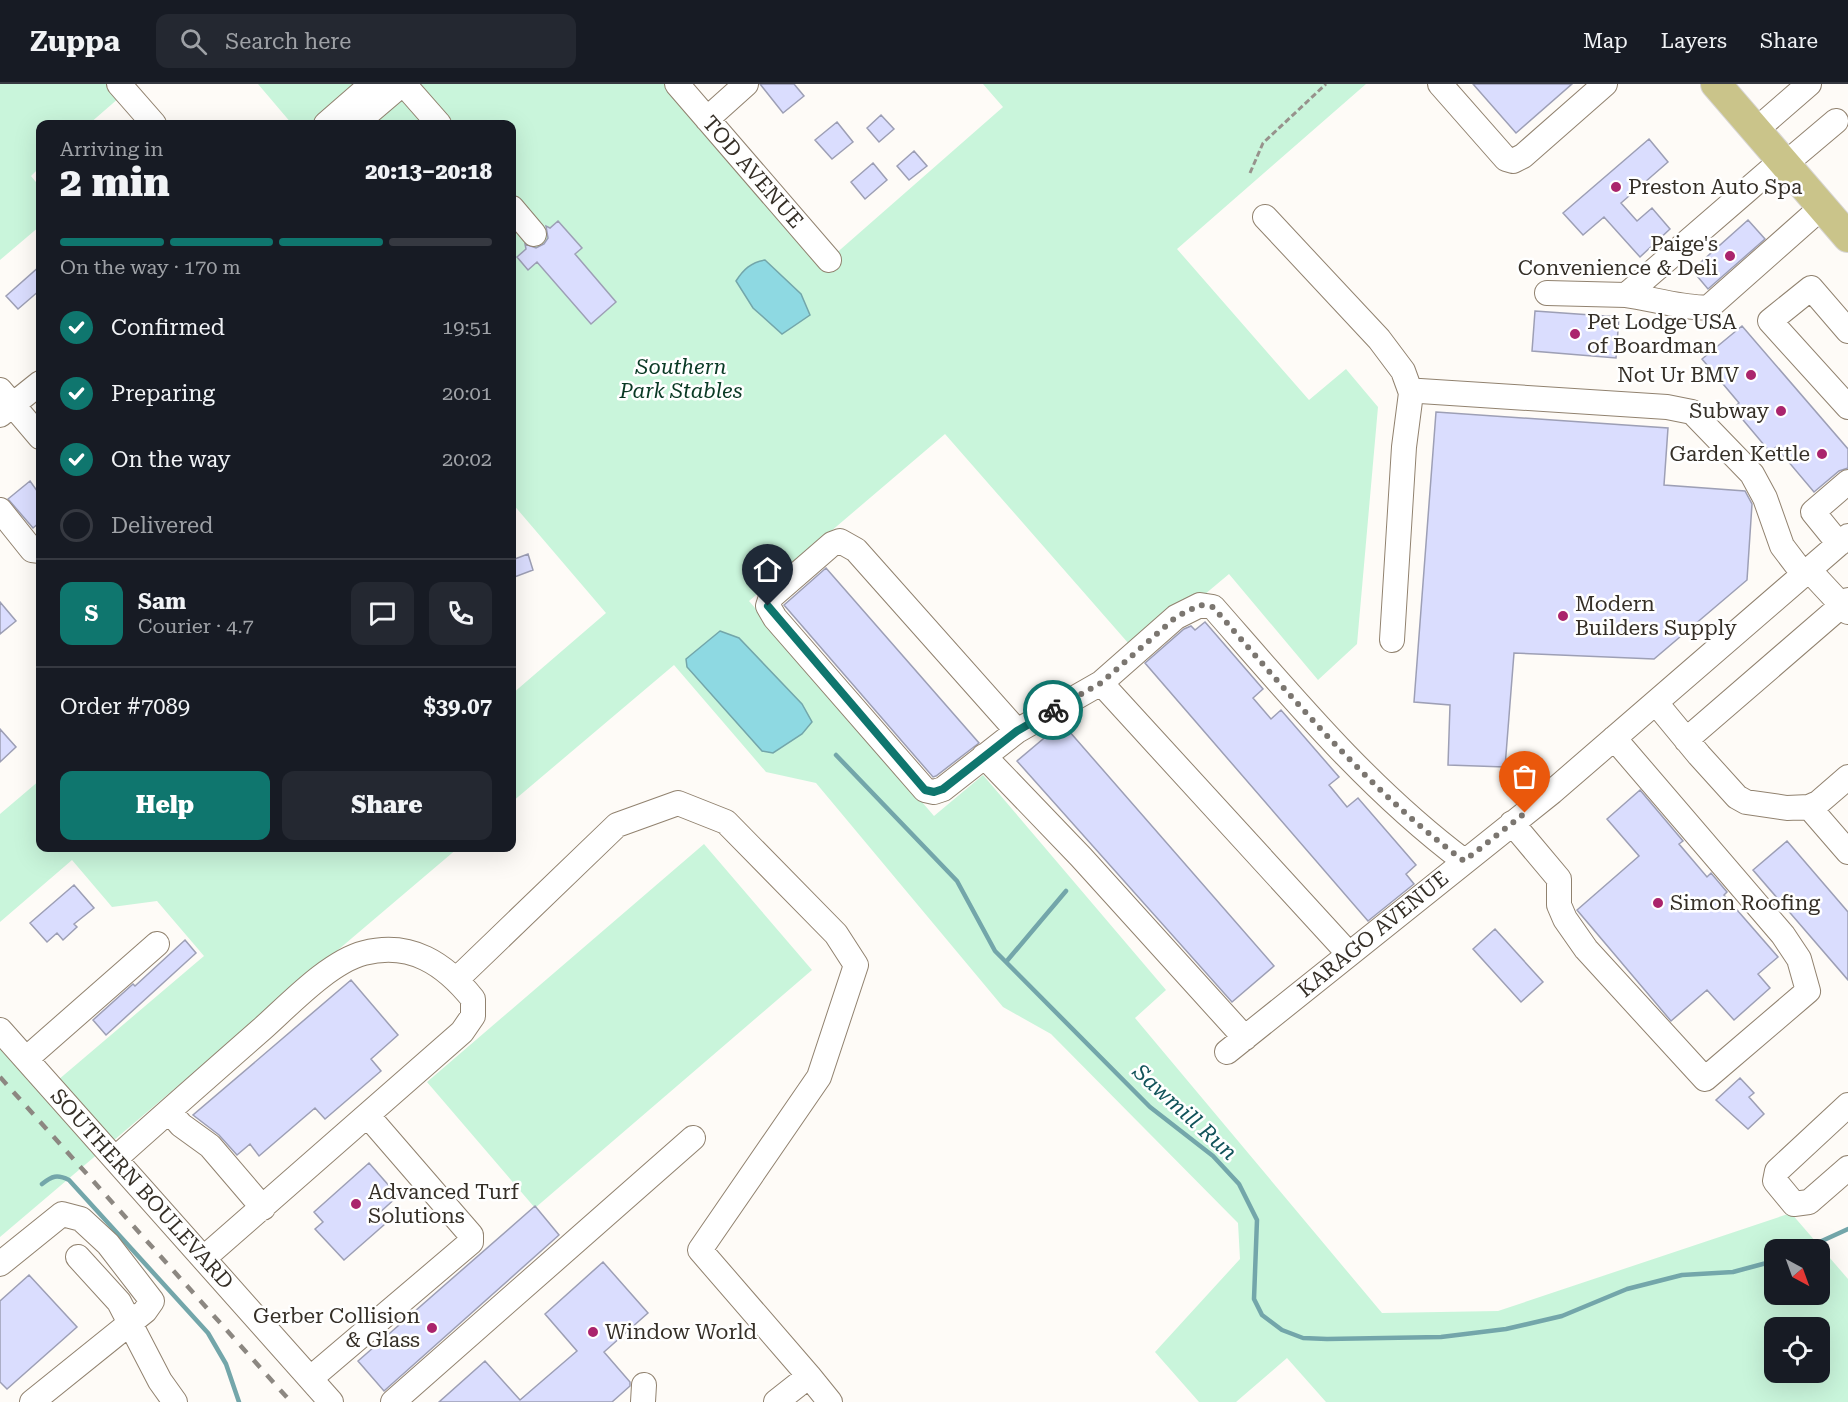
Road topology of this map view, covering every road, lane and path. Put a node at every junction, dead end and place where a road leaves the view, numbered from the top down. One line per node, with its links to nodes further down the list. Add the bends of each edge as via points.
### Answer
1 (119, 84): 12 (street)
2 (372, 84): 13 (street)
3 (401, 84): 14 (street); 15 (street)
4 (677, 84): 11 (street, TOD AVENUE)
5 (746, 84): 11 (street)
6 (1326, 84): 19 (path, via 1263,143)
7 (1440, 84): 8 (street, via 1506,159 1513,161)
8 (1605, 84)
9 (1716, 84): 17 (main road)
10 (1809, 84): 17 (street)
11 (707, 119): 25 (street, TOD AVENUE)
12 (150, 120)
13 (331, 120)
14 (360, 120)
15 (435, 120)
16 (1844, 122): 18 (street)
17 (1756, 130): 18 (main road)
18 (1784, 162): 20 (main road); 27 (street)
19 (1250, 172)
20 (1822, 207): 24 (main road); 27 (street, via 1709,307 1696,309)
21 (516, 213): 23 (street)
22 (1265, 217): 30 (street, via 1379,339 1402,371)
23 (534, 234)
24 (1848, 237)
25 (829, 260)
26 (1548, 293): 27 (street)
27 (1626, 295)
28 (1848, 331): 32 (street, via 1811,288 1770,321)
29 (36, 385): 31 (street)
30 (1411, 393): 38 (street, via 1655,406 1692,412 1752,474 1782,546); 40 (street)
31 (4, 403): 33 (street)
32 (1848, 407)
33 (36, 433)
34 (1848, 482): 36 (street, via 1813,512)
35 (0, 510): 37 (street)
36 (1843, 540): 38 (street, KARAGO AVENUE)
37 (36, 550)
38 (1806, 572): 39 (street); 42 (street, KARAGO AVENUE)
39 (1846, 606): 45 (street)
40 (1392, 640)
41 (1101, 683): 43 (street); 51 (street, via 1176,617 1200,605 1213,607 1342,754); 53 (street)
42 (1656, 703): 44 (street, KARAGO AVENUE); 45 (street)
43 (1017, 731): 46 (street); 46 (street, via 856,550 840,541 771,597 768,606 775,618 925,790 943,789)
44 (1614, 738): 49 (street, KARAGO AVENUE); 49 (street, via 1783,935 1799,959 1808,991 1706,1079 1586,949 1565,919 1559,879)
45 (1686, 740): 48 (street, via 1746,802)
46 (984, 756): 53 (street, KARAGO AVENUE, via 1081,857 1236,1045)
47 (1848, 777): 48 (street)
48 (1809, 807): 50 (street)
49 (1512, 823): 51 (street, KARAGO AVENUE)
50 (1848, 852)
51 (1464, 861): 53 (street, KARAGO AVENUE)
52 (157, 944): 56 (street)
53 (1349, 954)
54 (458, 979): 58 (street, via 418,954 383,950 348,958); 59 (street, via 473,999 473,1016 434,1059); 68 (street, via 616,825 678,803 726,822 836,934 856,965 819,1077 700,1250)
55 (0, 1030): 56 (street, SOUTHERN BOULEVARD)
56 (26, 1059): 61 (street, SOUTHERN BOULEVARD)
57 (1848, 1106): 62 (street, via 1777,1172 1775,1181 1794,1204 1809,1203)
58 (169, 1111): 61 (street); 63 (street, via 210,1146)
59 (368, 1116): 63 (street); 69 (street, via 471,1235 471,1242)
60 (693, 1138): 73 (street)
61 (115, 1159): 65 (street, SOUTHERN BOULEVARD)
62 (1848, 1168)
63 (263, 1208): 65 (street)
64 (78, 1257): 67 (street, via 119,1302)
65 (204, 1258): 69 (street, SOUTHERN BOULEVARD)
66 (0, 1264): 67 (street, via 62,1214 81,1219 108,1245 152,1301)
67 (130, 1323): 70 (street); 71 (street, via 160,1381)
68 (809, 1376): 74 (street); 75 (street)
69 (311, 1378): 72 (street, SOUTHERN BOULEVARD)
70 (32, 1402)
71 (176, 1402)
72 (331, 1402)
73 (393, 1402)
74 (776, 1402)
75 (830, 1402)

